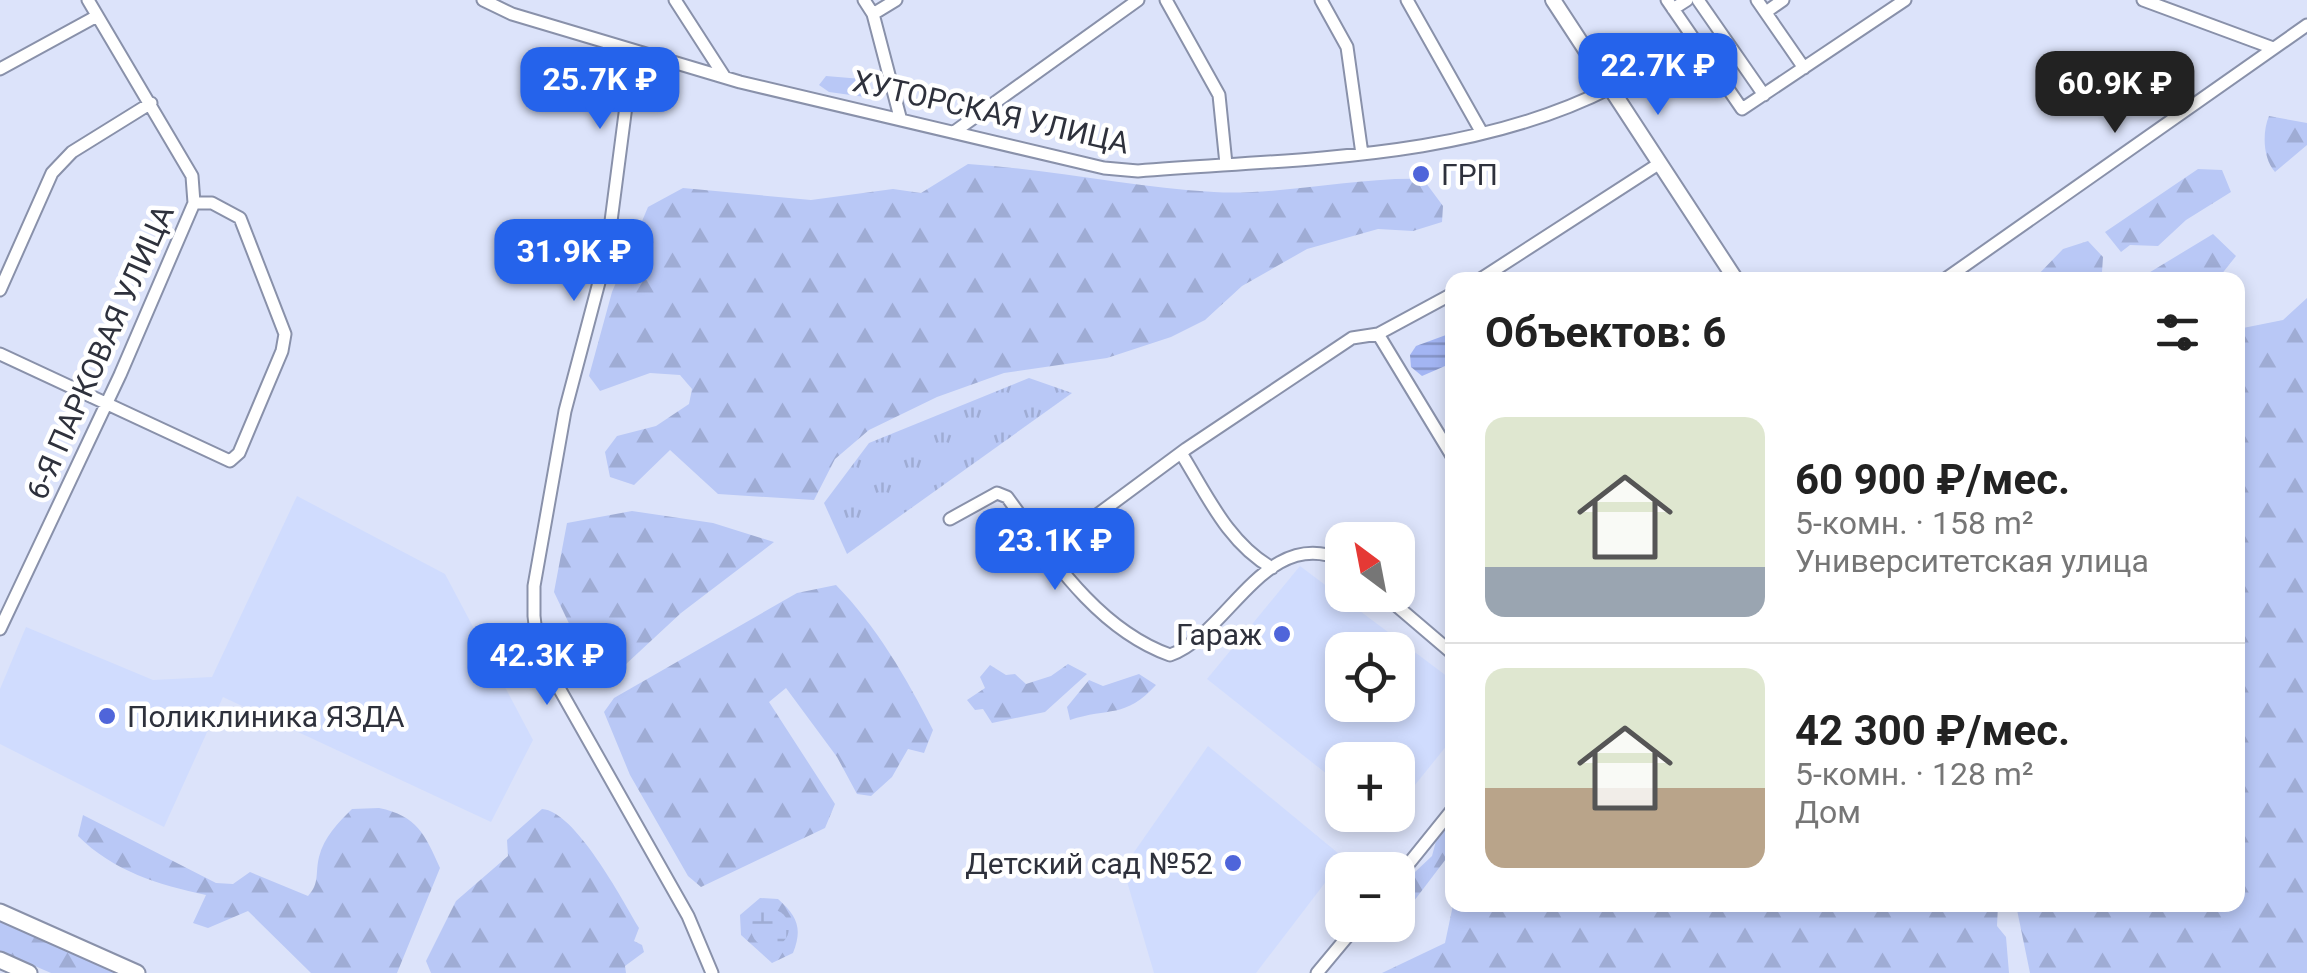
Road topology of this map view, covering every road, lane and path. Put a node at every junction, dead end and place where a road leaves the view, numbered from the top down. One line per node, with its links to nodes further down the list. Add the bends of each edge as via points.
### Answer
1 (88, 0): 20 (street)
2 (484, 0): 23 (street, ХУТОРСКАЯ УЛИЦА)
3 (675, 0): 26 (street)
4 (864, 0): 19 (street)
5 (896, 0): 19 (street)
6 (1138, 0): 31 (street)
7 (1166, 0): 35 (street, via 1219,95)
8 (1320, 0): 33 (street, via 1347,47)
9 (1407, 0): 32 (street)
10 (1553, 0): 27 (street)
11 (1687, 0): 17 (street)
12 (1698, 0): 28 (street)
13 (1758, 0): 18 (street)
14 (1783, 0): 18 (street)
15 (2143, 0): 22 (street)
16 (1900, 1): 24 (street)
17 (1670, 4): 28 (street, via 1742,109)
18 (1766, 12): 24 (street)
19 (873, 14): 30 (street)
20 (97, 16): 25 (street); 29 (street)
21 (2307, 25): 22 (street)
22 (2273, 48): 39 (street)
23 (633, 52): 26 (street, ХУТОРСКАЯ УЛИЦА); 63 (street, via 607,252 567,403 534,616 537,642 559,688 688,916)
24 (1804, 68): 28 (street)
25 (0, 69)
26 (724, 76): 30 (street, ХУТОРСКАЯ УЛИЦА)
27 (1612, 87): 32 (street, ХУТОРСКАЯ УЛИЦА, via 1551,116); 34 (street)
28 (1764, 95)
29 (151, 102): 36 (street, via 192,176); 40 (street, via 52,172)
30 (900, 118): 31 (street, ХУТОРСКАЯ УЛИЦА)
31 (954, 132): 35 (street, ХУТОРСКАЯ УЛИЦА, via 1104,168)
32 (1482, 133): 33 (street, ХУТОРСКАЯ УЛИЦА)
33 (1362, 154): 35 (street, ХУТОРСКАЯ УЛИЦА)
34 (1660, 163): 37 (street); 38 (street)
35 (1226, 164)
36 (194, 203): 44 (street, 6-Я ПАРКОВАЯ УЛИЦА); 44 (street, via 212,202 240,218 285,334 239,453 230,461)
37 (1495, 272)
38 (1731, 272)
39 (1955, 272)
40 (0, 290)
41 (1445, 298): 42 (street)
42 (1378, 334): 45 (street); 46 (street, via 1352,338)
43 (0, 354): 44 (street)
44 (106, 405): 52 (street, 6-Я ПАРКОВАЯ УЛИЦА)
45 (1445, 444)
46 (1181, 453): 48 (street); 50 (street, via 1232,536)
47 (950, 519): 48 (street, via 1002,494)
48 (1047, 552): 50 (street, via 1112,622 1170,655)
49 (1325, 555): 50 (street, via 1314,551)
50 (1272, 568)
51 (0, 596): 52 (street)
52 (13, 602): 54 (street, 6-Я ПАРКОВАЯ УЛИЦА)
53 (1404, 612): 55 (street)
54 (0, 630)
55 (1445, 647)
56 (1445, 819): 57 (street)
57 (1415, 856)
58 (0, 912): 62 (main road)
59 (1343, 942): 64 (street)
60 (0, 960): 61 (main road)
61 (29, 973)
62 (137, 973)
63 (712, 973)
64 (1317, 973)

